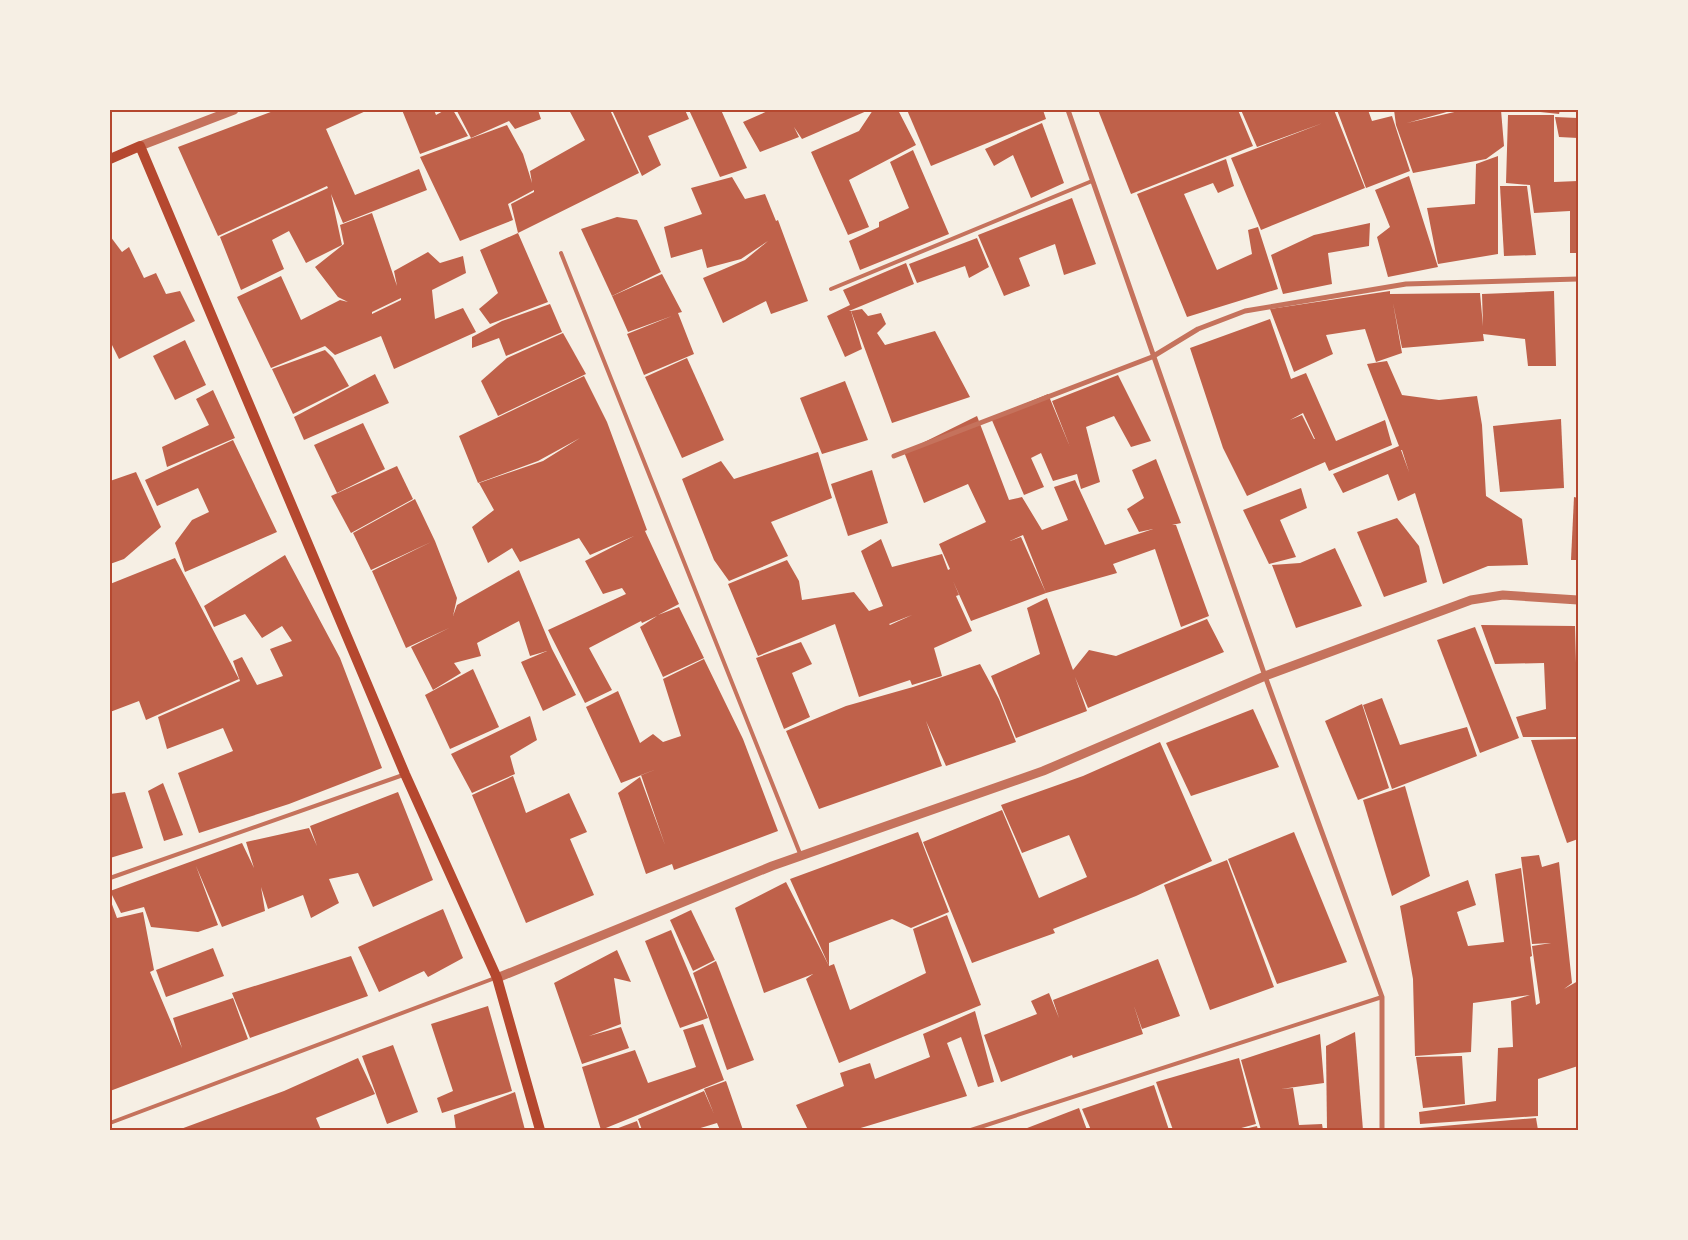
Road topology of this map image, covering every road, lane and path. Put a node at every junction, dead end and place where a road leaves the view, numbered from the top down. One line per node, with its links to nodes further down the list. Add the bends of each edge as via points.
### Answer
1 (234, 110): 3 (street)
2 (1068, 110): 5 (street)
3 (140, 146): 4 (main road); 13 (main road)
4 (110, 159)
5 (1092, 181): 8 (lane); 9 (street)
6 (562, 253): 14 (lane)
7 (1578, 279): 9 (street, via 1406,284 1245,311 1198,329)
8 (830, 289)
9 (1152, 357): 10 (street); 12 (street)
10 (894, 456)
11 (1578, 600): 12 (street, via 1503,595 1471,600)
12 (1265, 676): 14 (street, via 1043,771); 17 (street)
13 (405, 774): 15 (lane); 16 (main road)
14 (801, 856): 16 (street)
15 (110, 878)
16 (497, 978): 18 (lane); 19 (main road)
17 (1382, 997): 20 (lane); 21 (street)
18 (110, 1123)
19 (540, 1130)
20 (971, 1130)
21 (1382, 1130)

